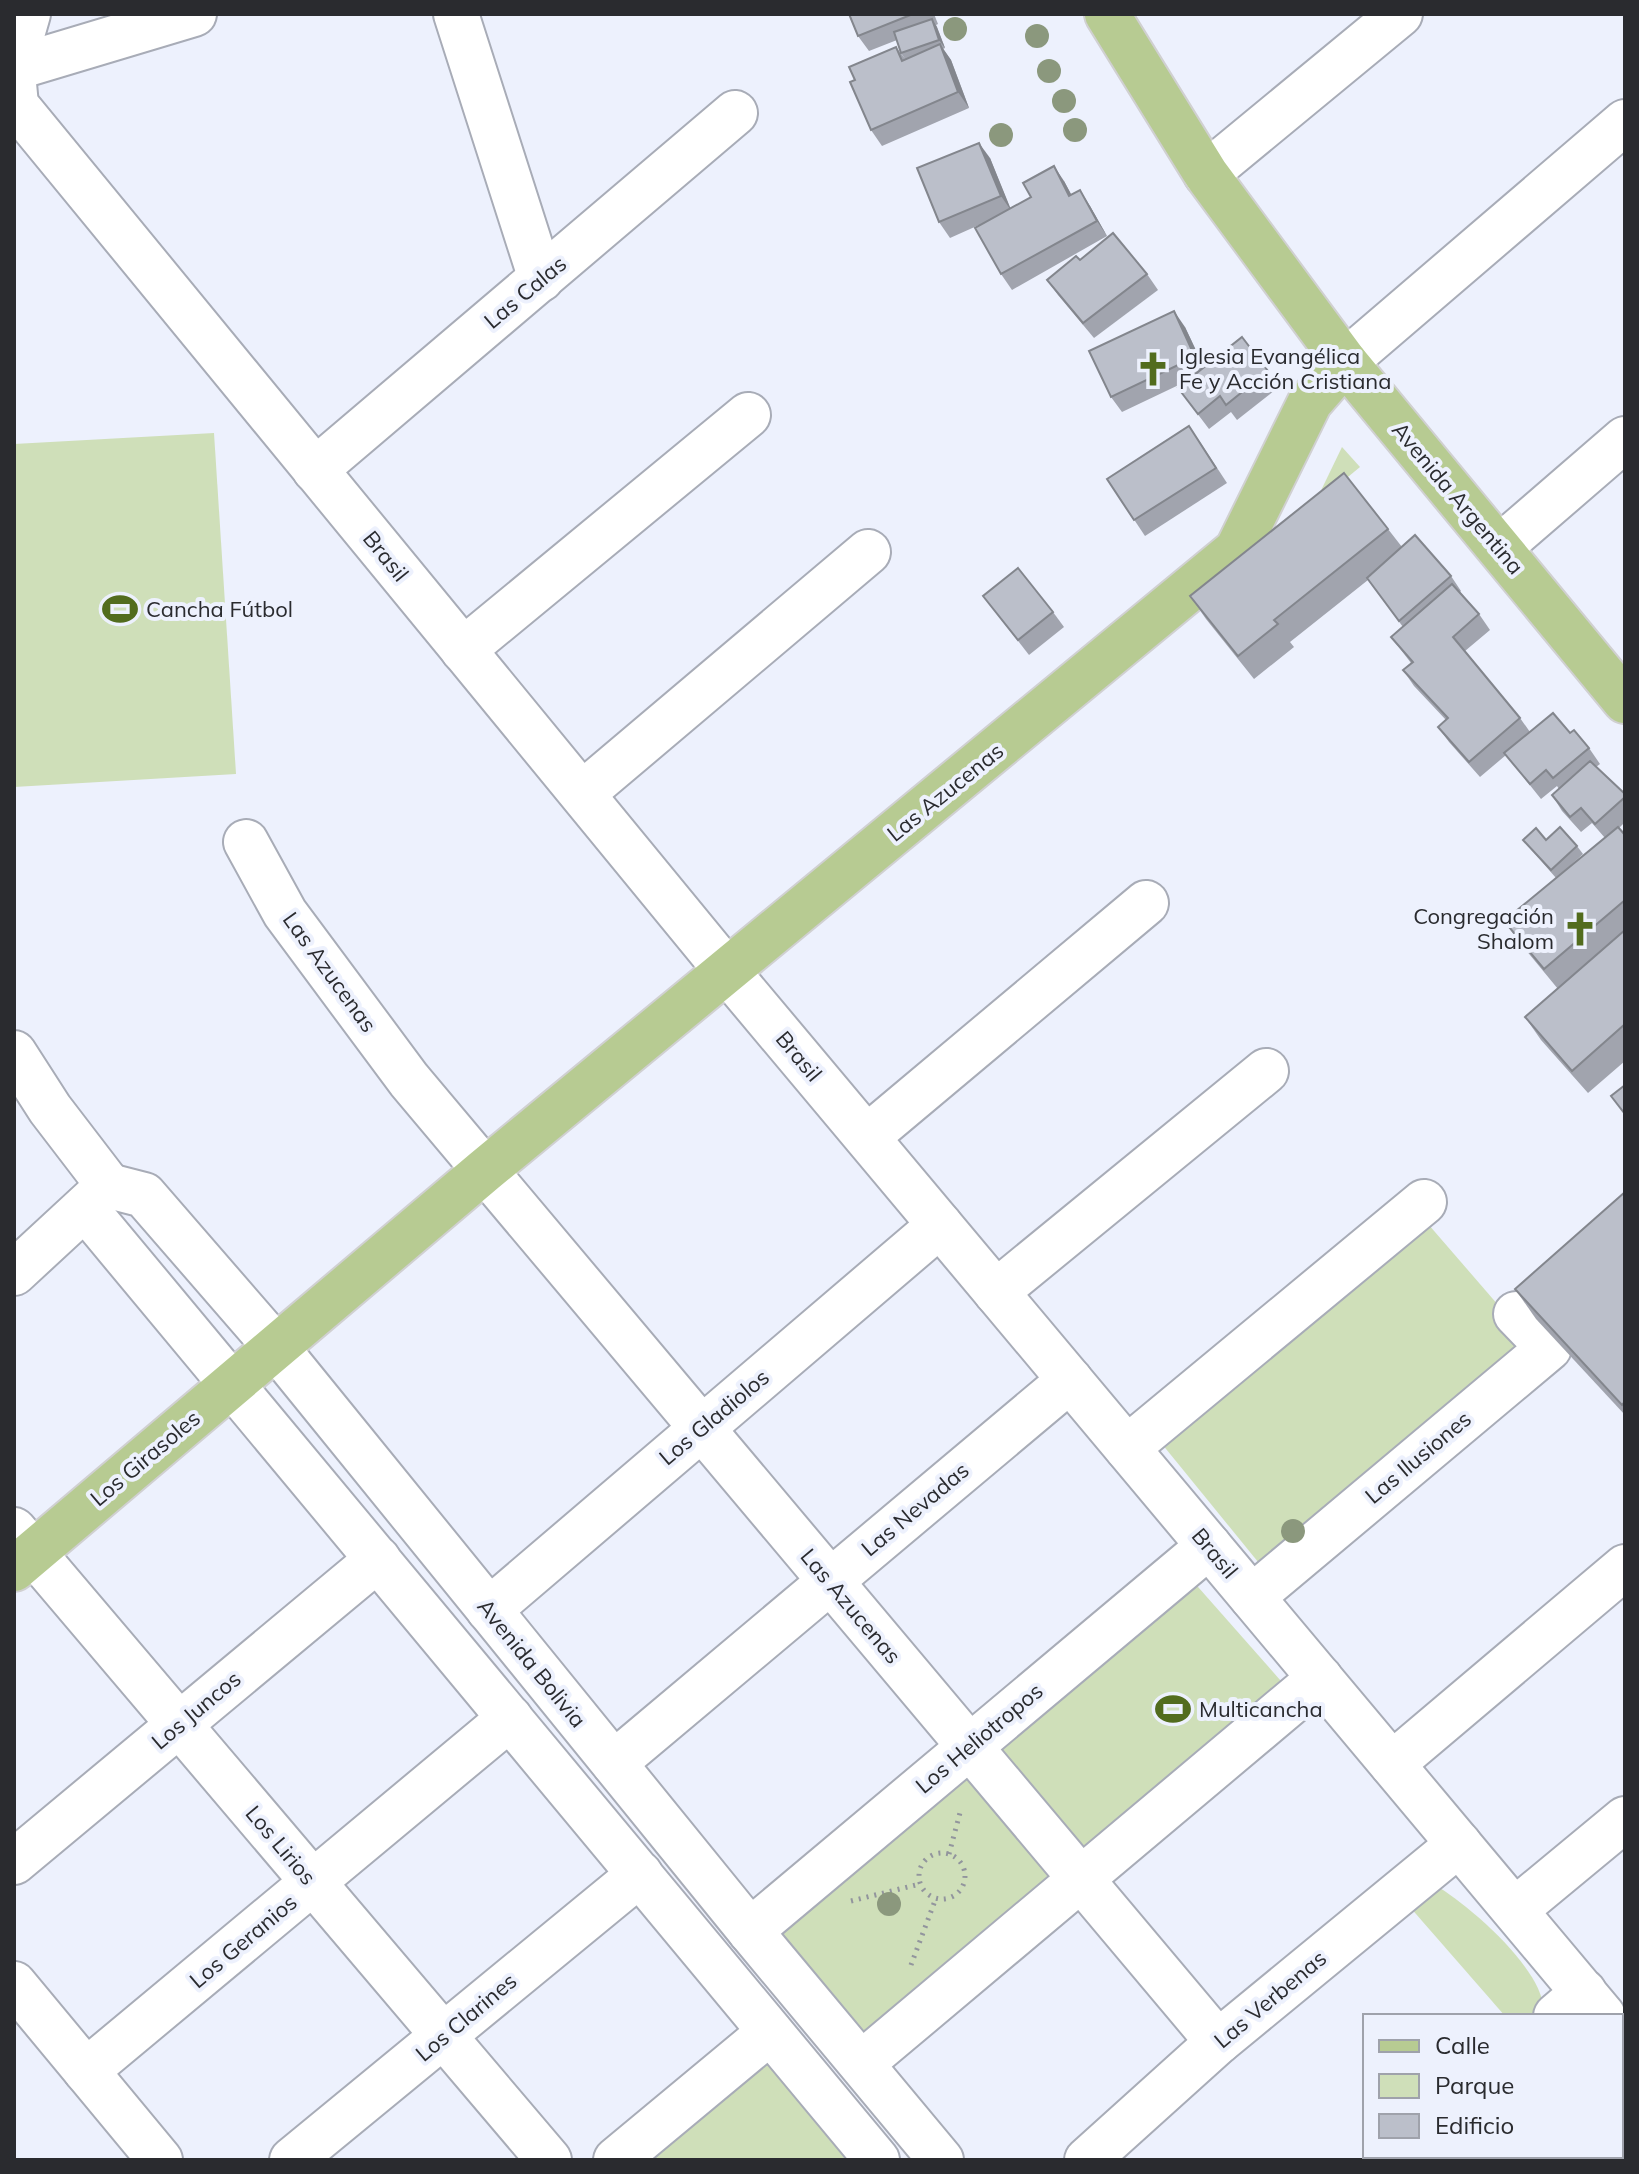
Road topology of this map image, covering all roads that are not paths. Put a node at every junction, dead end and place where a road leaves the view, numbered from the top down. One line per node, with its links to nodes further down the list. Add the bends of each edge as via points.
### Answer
1 (28, 14): 6 (street)
2 (194, 14): 6 (street)
3 (456, 14): 11 (street)
4 (1107, 14): 10 (main road, Avenida Argentina)
5 (1400, 14): 10 (street)
6 (14, 65)
7 (14, 84): 15 (street, Brasil, via 16,105)
8 (735, 113): 11 (street, Las Calas)
9 (1625, 122): 12 (street)
10 (1206, 174): 12 (main road, Avenida Argentina)
11 (541, 279): 15 (street, Las Calas)
12 (1345, 362): 16 (main road, Avenida Argentina); 23 (main road, Las Azucenas, via 1310,402 1237,550)
13 (748, 415): 18 (street)
14 (1625, 439): 16 (street)
15 (315, 470): 18 (street, Brasil)
16 (1500, 547): 19 (main road, Avenida Argentina)
17 (868, 552): 20 (street)
18 (463, 650): 20 (street, Brasil)
19 (1625, 701)
20 (583, 793): 23 (street, Brasil)
21 (246, 842): 27 (street, Las Azucenas, via 285,913)
22 (1146, 903): 26 (street)
23 (727, 971): 26 (street, Brasil); 27 (main road, Las Azucenas)
24 (14, 1053): 28 (street)
25 (1266, 1071): 32 (street)
26 (867, 1137): 30 (street, Brasil)
27 (484, 1171): 34 (main road, Las Azucenas); 37 (street, Las Azucenas)
28 (97, 1197): 31 (street); 34 (street, Avenida Bolivia, via 144,1195); 36 (street)
29 (1424, 1202): 38 (street)
30 (940, 1225): 32 (street, Brasil); 37 (street, Los Gladiolos)
31 (14, 1273)
32 (996, 1292): 35 (street, Brasil)
33 (1516, 1314): 44 (street, Las Ilusiones, via 1549,1348)
34 (275, 1346): 36 (main road, Los Girasoles); 45 (street, Avenida Bolivia)
35 (1070, 1380): 38 (street, Brasil); 43 (street, Las Nevadas)
36 (233, 1383): 40 (main road, Los Girasoles); 41 (street)
37 (701, 1428): 43 (street, Las Azucenas); 45 (street, Los Gladiolos)
38 (1127, 1448): 39 (street, Brasil)
39 (1209, 1546): 44 (street, Brasil); 49 (street, Los Heliotropos)
40 (20, 1551): 48 (street, Los Lirios)
41 (378, 1559): 47 (street); 48 (street, Los Juncos)
42 (1625, 1567): 51 (street)
43 (830, 1581): 49 (street, Las Azucenas); 50 (street, Las Nevadas)
44 (1252, 1597): 46 (street, Brasil)
45 (489, 1610): 50 (street, Avenida Bolivia)
46 (1320, 1678): 51 (street, Brasil); 56 (street)
47 (510, 1718): 55 (street); 57 (street, Los Geranios)
48 (179, 1724): 54 (street, Los Juncos); 57 (street, Los Lirios)
49 (969, 1746): 56 (street, Las Azucenas); 59 (street, Los Heliotropos)
50 (614, 1763): 59 (street, Avenida Bolivia)
51 (1392, 1764): 53 (street, Brasil)
52 (1625, 1819): 58 (street)
53 (1459, 1844): 58 (street, Brasil); 64 (street, Las Verbenas)
54 (14, 1862)
55 (640, 1874): 62 (street); 63 (street, Los Clarines)
56 (1081, 1880): 64 (street, Las Azucenas); 65 (street)
57 (313, 1882): 63 (street, Los Lirios); 66 (street, Los Geranios)
58 (1515, 1910): 61 (street, Brasil)
59 (750, 1931): 65 (street, Avenida Bolivia)
60 (14, 1984): 66 (street)
61 (1581, 2008)
62 (770, 2032): 70 (street); 71 (street)
63 (443, 2036): 68 (street, Los Clarines); 69 (street, Los Lirios)
64 (1218, 2042): 73 (street, Las Verbenas)
65 (862, 2063): 72 (street, Avenida Bolivia)
66 (86, 2071): 67 (street)
67 (160, 2160)
68 (292, 2160)
69 (549, 2160)
70 (616, 2160)
71 (877, 2160)
72 (941, 2160)
73 (1087, 2160)

